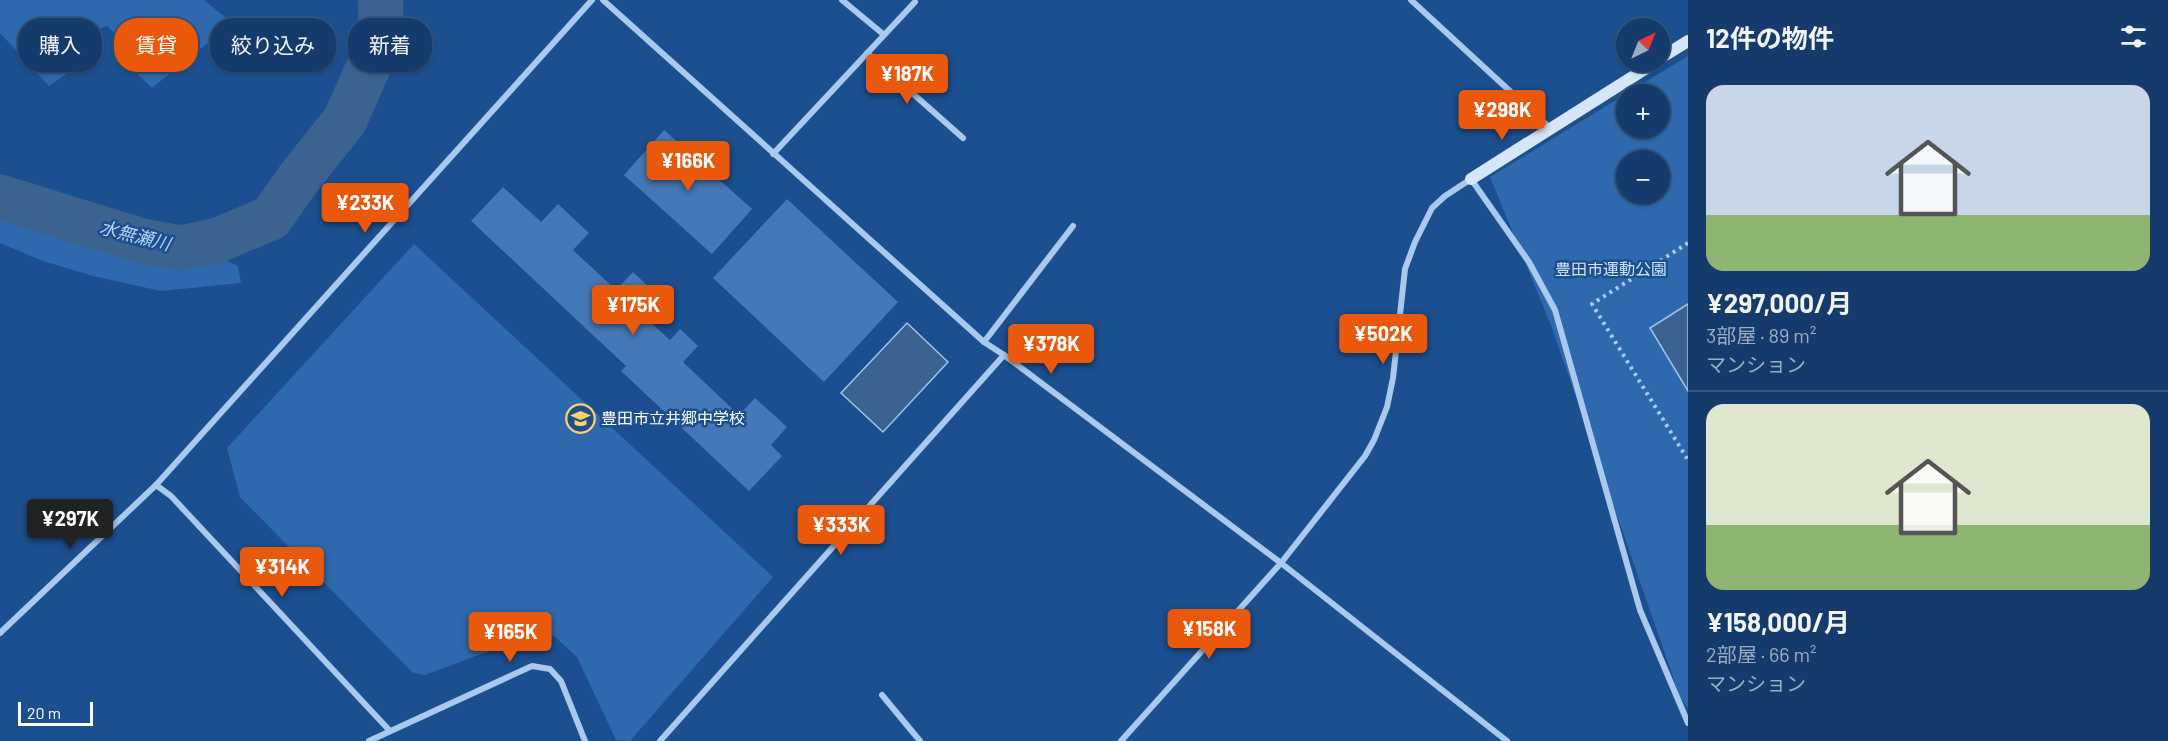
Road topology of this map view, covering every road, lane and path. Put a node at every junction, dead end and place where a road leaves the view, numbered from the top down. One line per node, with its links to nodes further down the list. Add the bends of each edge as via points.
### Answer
1 (592, 0): 20 (street)
2 (603, 0): 13 (street)
3 (842, 0): 6 (street)
4 (1411, 0): 11 (street)
5 (915, 2): 6 (street)
6 (883, 34): 9 (street)
7 (1688, 41): 8 (street)
8 (1670, 52)
9 (867, 53): 12 (street); 13 (street)
10 (1638, 72): 11 (street)
11 (1550, 128): 14 (street)
12 (963, 138)
13 (773, 154): 17 (street)
14 (1471, 179): 21 (street, via 1432,208 1415,242 1405,269 1387,407 1374,440 1355,471); 24 (street, via 1529,262 1555,310 1640,610)
15 (1073, 226): 17 (street)
16 (1688, 243): 19 (path, via 1592,304)
17 (984, 342): 18 (street)
18 (1004, 355): 21 (street); 28 (street)
19 (1688, 460)
20 (156, 485): 22 (street); 25 (street, via 171,496)
21 (1281, 563): 30 (street); 31 (street)
22 (0, 633)
23 (882, 695): 29 (street)
24 (1688, 723)
25 (390, 731): 26 (street); 27 (street, via 532,666 550,669 561,681)
26 (369, 741)
27 (585, 741)
28 (660, 741)
29 (920, 741)
30 (1120, 741)
31 (1507, 741)

